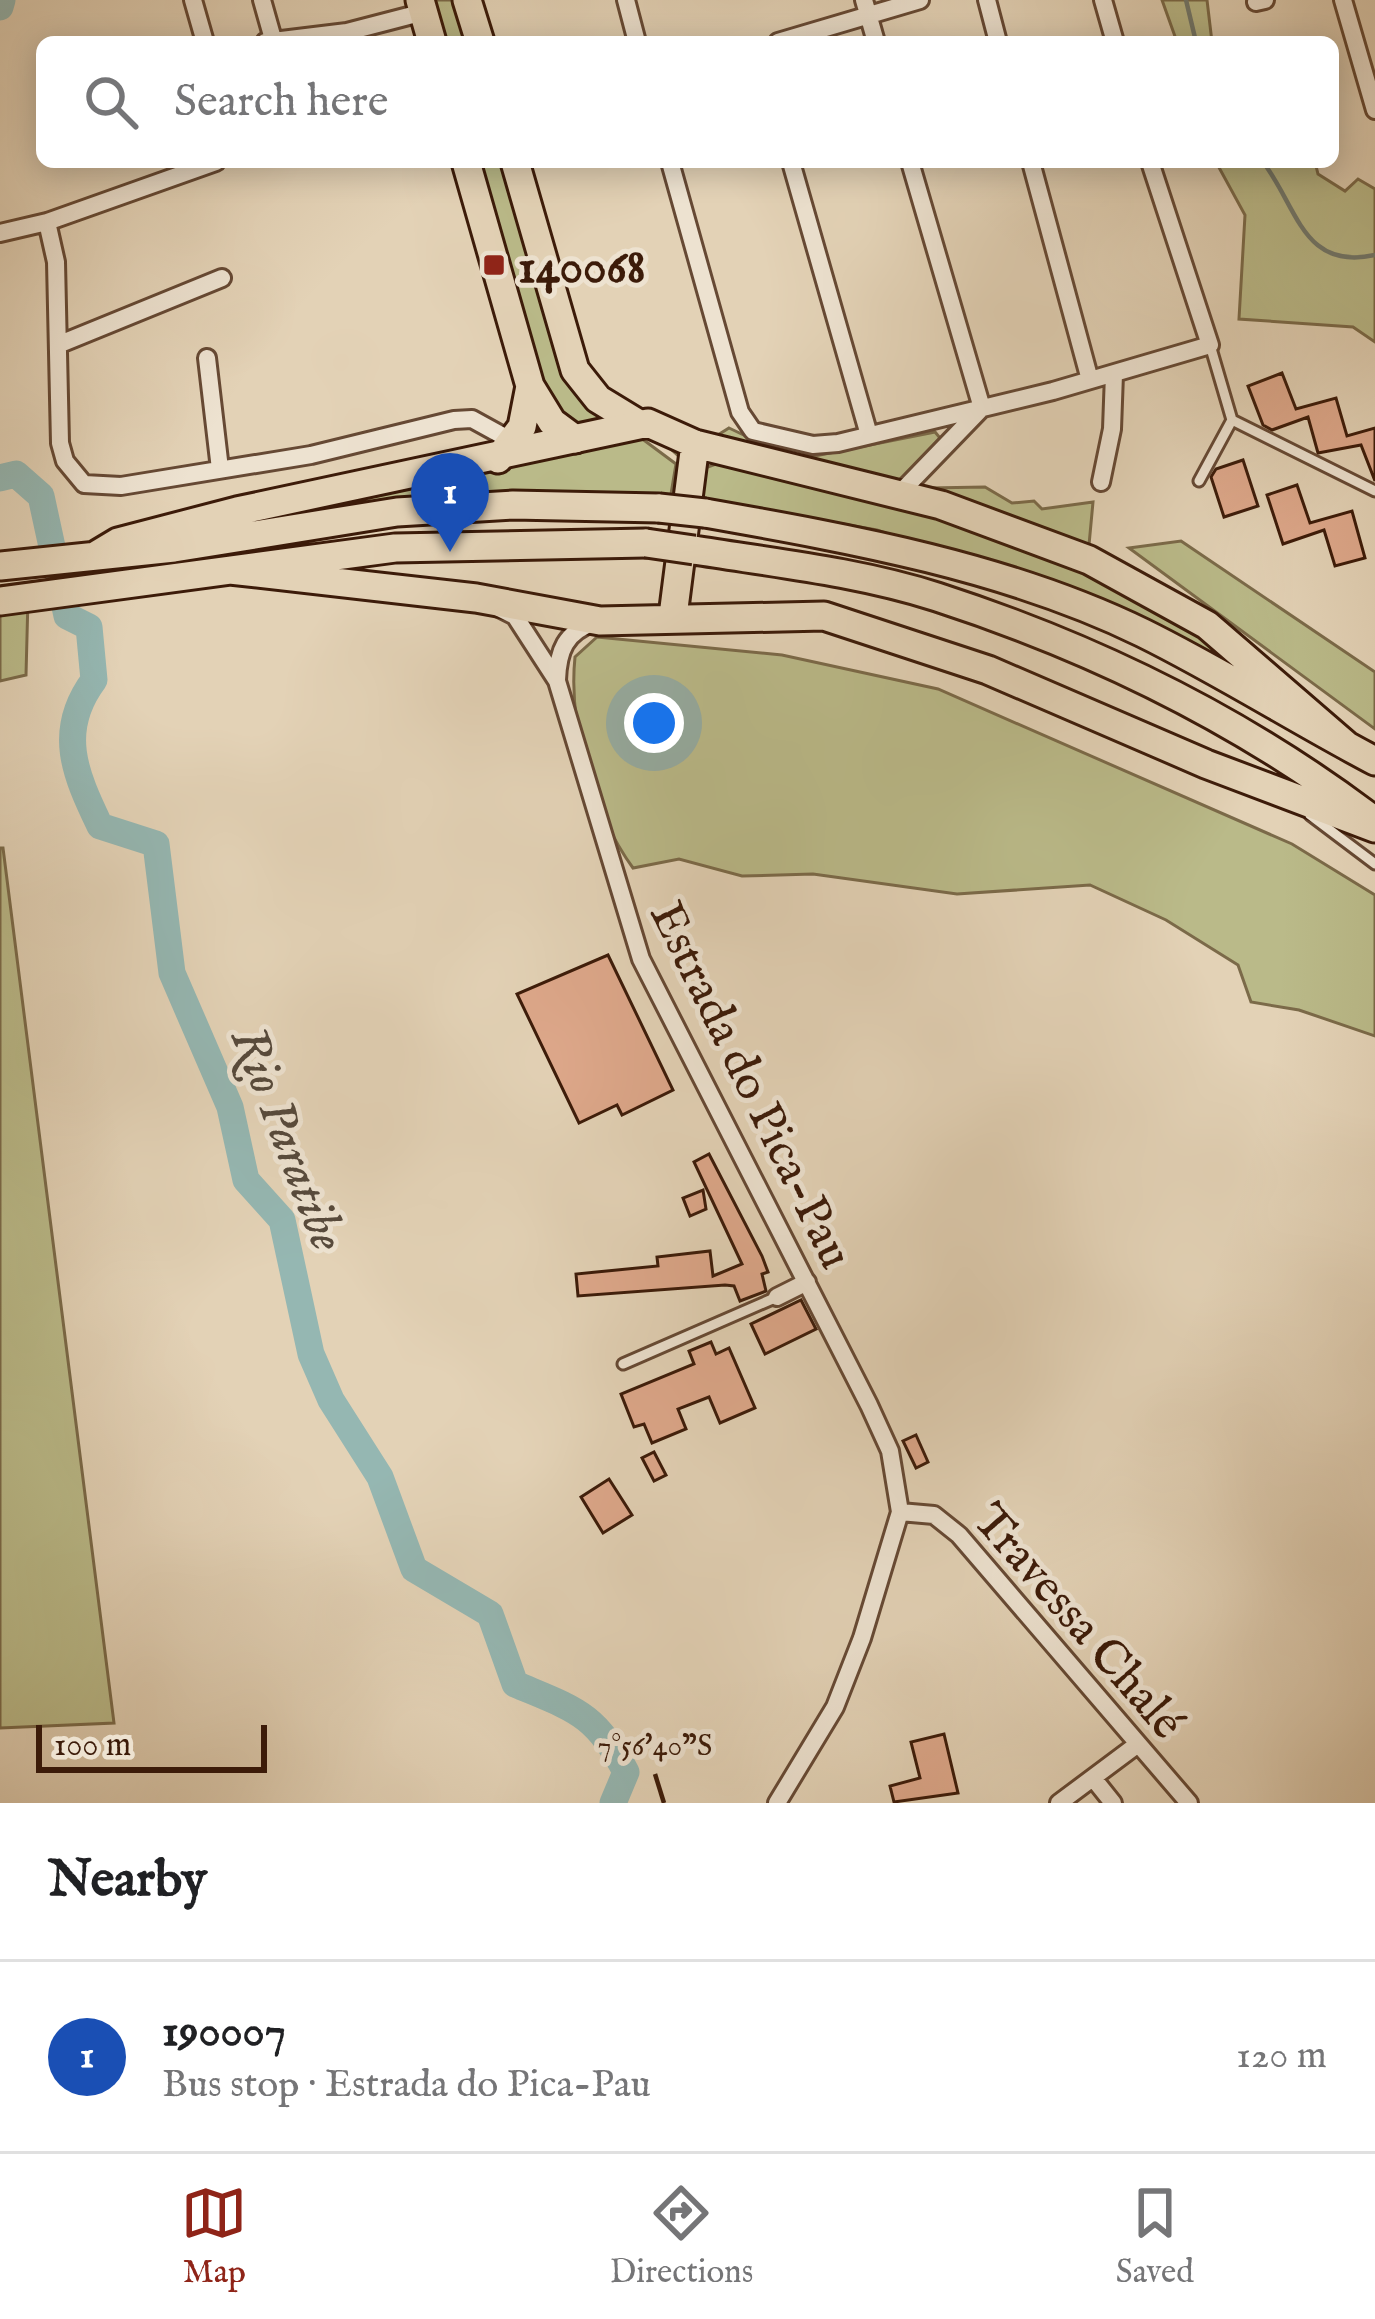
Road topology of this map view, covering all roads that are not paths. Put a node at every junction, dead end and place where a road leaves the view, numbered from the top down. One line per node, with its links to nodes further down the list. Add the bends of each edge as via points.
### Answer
1 (194, 0): 13 (street)
2 (262, 0): 14 (street)
3 (379, 0): 12 (street)
4 (467, 0): 17 (main road)
5 (626, 0): 18 (street)
6 (920, 0): 11 (street)
7 (987, 0): 20 (street)
8 (1103, 0): 21 (street)
9 (1343, 0): 22 (street)
10 (422, 6): 12 (street); 16 (main road)
11 (867, 7): 19 (street)
12 (385, 21): 15 (street)
13 (203, 36)
14 (268, 36)
15 (345, 36)
16 (430, 36)
17 (478, 36)
18 (635, 36)
19 (793, 36)
20 (996, 36)
21 (1113, 36)
22 (1375, 110)
23 (199, 168): 31 (street)
24 (468, 168): 39 (main road)
25 (516, 168): 42 (main road, via 575,370 598,399)
26 (672, 168): 43 (street, via 736,400 753,431 813,445)
27 (793, 168): 43 (street)
28 (912, 168): 40 (street)
29 (1033, 168): 38 (street)
30 (1152, 168): 35 (street)
31 (47, 223): 32 (street); 34 (street)
32 (0, 233)
33 (222, 278): 34 (street)
34 (60, 344): 47 (street, via 59,443 84,484 121,486)
35 (1210, 345): 37 (street); 41 (lane)
36 (207, 358): 47 (street)
37 (1114, 374): 38 (street); 49 (street)
38 (1090, 380): 40 (street)
39 (530, 386): 44 (main road, via 552,422); 46 (main road, via 521,427)
40 (982, 408): 43 (street); 51 (street)
41 (1232, 420): 48 (lane); 50 (lane)
42 (639, 424): 44 (main road); 45 (main road)
43 (869, 435)
44 (574, 439): 46 (main road)
45 (695, 443): 51 (main road); 57 (main road)
46 (505, 450): 47 (street, via 472,419 454,420); 52 (main road)
47 (220, 469)
48 (1198, 481)
49 (1101, 482)
50 (1375, 491)
51 (898, 495): 60 (main road, via 1041,539 1171,602)
52 (86, 555): 53 (main road); 60 (main road, bridge, via 398,512 512,505 705,513 869,542 1004,581 1140,632)
53 (0, 566)
54 (230, 570): 55 (main road); 56 (main road); 63 (main road, bridge, via 479,543 646,543 872,581 1017,626 1231,724)
55 (476, 598): 58 (main road); 59 (street, Estrada do Pica-Pau, via 515,616)
56 (0, 602)
57 (673, 616): 58 (main road); 62 (main road, via 824,616 988,670)
58 (600, 621): 59 (street, via 565,641)
59 (557, 681): 65 (street, Estrada do Pica-Pau, via 641,959)
60 (1346, 745): 61 (main road)
61 (1375, 761)
62 (1264, 788): 63 (main road); 64 (lane)
63 (1375, 824)
64 (1375, 864)
65 (807, 1282): 66 (street); 68 (street, Estrada do Pica-Pau, via 890,1451)
66 (777, 1297): 67 (lane)
67 (623, 1364)
68 (900, 1512): 69 (street, Travessa Chalé, via 934,1515 959,1534); 71 (street, via 835,1707)
69 (1138, 1744): 70 (street); 74 (street, Travessa Chalé)
70 (1093, 1778): 72 (street); 73 (street)
71 (777, 1803)
72 (1059, 1803)
73 (1113, 1803)
74 (1189, 1803)

